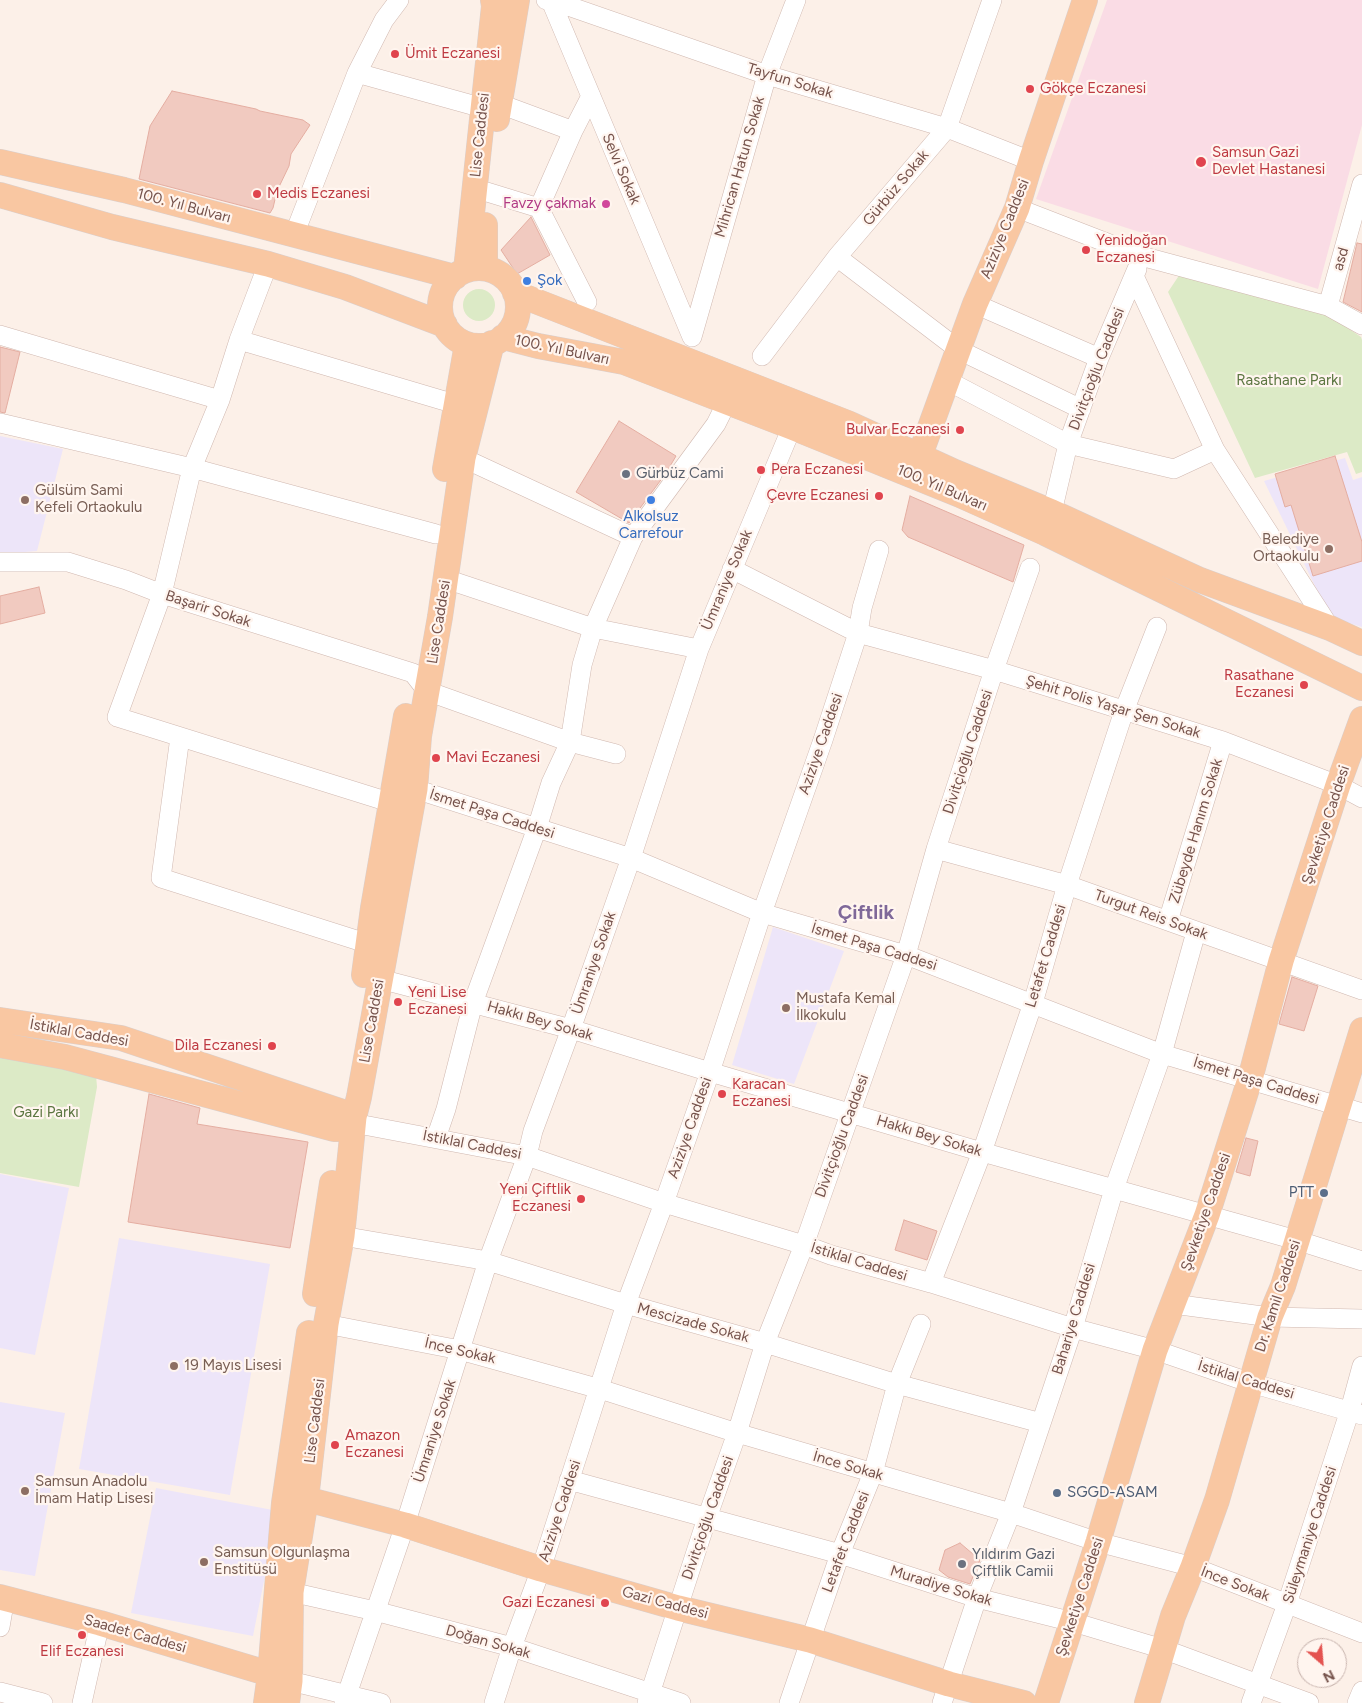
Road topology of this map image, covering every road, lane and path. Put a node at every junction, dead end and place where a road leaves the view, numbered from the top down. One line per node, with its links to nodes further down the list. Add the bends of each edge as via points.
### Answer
1 (399, 0): 8 (street, via 384,20)
2 (493, 0): 11 (main road, Lise Caddesi)
3 (517, 0): 11 (main road, Lise Caddesi)
4 (549, 0): 9 (street, Tayfun Sokak); 10 (street, Selvi Sokak)
5 (796, 0): 9 (street, Mihrican Hatun Sokak)
6 (992, 0): 12 (street, Gürbüz Sokak)
7 (1085, 0): 14 (main road, Aziziye Caddesi)
8 (357, 73): 11 (street); 21 (street)
9 (766, 75): 12 (street, Tayfun Sokak); 34 (street, Mihrican Hatun Sokak)
10 (590, 96): 13 (street); 34 (street, Selvi Sokak)
11 (491, 106): 13 (street); 17 (main road, Lise Caddesi); 25 (main road, Lise Caddesi)
12 (948, 128): 14 (street, Tayfun Sokak); 23 (street, Gürbüz Sokak)
13 (572, 132): 19 (street)
14 (1031, 161): 20 (main road, Aziziye Caddesi)
15 (0, 162): 21 (main road, 100. Yıl Bulvarı, via 124,190)
16 (1362, 184): 30 (street, asd)
17 (487, 192): 19 (street); 25 (main road, Lise Caddesi)
18 (0, 195): 24 (main road, via 112,227)
19 (539, 208): 28 (street)
20 (1017, 208): 22 (street); 29 (main road, Aziziye Caddesi)
21 (294, 235): 25 (main road, 100. Yıl Bulvarı)
22 (1141, 256): 26 (street, Divitçioğlu Caddesi); 30 (street)
23 (837, 258): 38 (street); 39 (street, Gürbüz Sokak)
24 (268, 264): 31 (main road, via 345,287); 35 (street)
25 (469, 272): 27 (main road, via 497,272 508,280); 31 (main road, via 449,281 443,292 440,304)
26 (1134, 276): 40 (street, Divitçioğlu Caddesi); 49 (street)
27 (515, 294): 36 (main road, via 517,316 512,328); 50 (main road, 100. Yıl Bulvarı, via 850,424)
28 (587, 302)
29 (975, 304): 38 (main road, Aziziye Caddesi); 40 (street)
30 (1328, 306): 32 (street)
31 (445, 325): 37 (main road, via 455,338)
32 (1362, 326)
33 (0, 335): 42 (street)
34 (692, 337)
35 (239, 340): 42 (street); 44 (street)
36 (498, 340): 37 (main road, via 479,346); 43 (main road, 100. Yıl Bulvarı, via 624,362); 51 (main road, Lise Caddesi)
37 (466, 344): 44 (main road, Lise Caddesi)
38 (959, 350): 41 (main road, Aziziye Caddesi); 45 (street)
39 (762, 356)
40 (1099, 358): 45 (street, Divitçioğlu Caddesi)
41 (948, 381): 48 (street); 50 (main road, Aziziye Caddesi)
42 (220, 400): 52 (street)
43 (727, 402): 47 (main road, 100. Yıl Bulvarı); 55 (street, via 716,424)
44 (455, 404): 54 (main road, Lise Caddesi)
45 (1080, 409): 48 (street, Divitçioğlu Caddesi)
46 (0, 423): 52 (street)
47 (792, 427): 58 (street, Ümraniye Sokak); 70 (main road, 100. Yıl Bulvarı, via 1046,533)
48 (1068, 444): 49 (street, via 1174,469); 53 (street, Divitçioğlu Caddesi)
49 (1215, 450): 64 (street)
50 (920, 455): 53 (main road, 100. Yıl Bulvarı)
51 (463, 458): 55 (street); 60 (main road, Lise Caddesi)
52 (192, 468): 54 (street); 61 (street)
53 (1052, 512): 64 (main road, 100. Yıl Bulvarı, via 1200,580)
54 (436, 534): 69 (main road, Lise Caddesi)
55 (633, 537): 63 (street)
56 (880, 550): 65 (street, Aziziye Caddesi, via 862,608)
57 (0, 562): 61 (street, Başarir Sokak, via 68,562)
58 (732, 568): 65 (street, Şehit Polis Yaşar Şen Sokak); 67 (street, Ümraniye Sokak)
59 (1030, 568): 68 (street, Divitçioğlu Caddesi)
60 (446, 580): 63 (street); 69 (main road, Lise Caddesi)
61 (162, 594): 69 (street, Başarir Sokak); 73 (street, via 116,717)
62 (1157, 627): 71 (street, Letafet Caddesi)
63 (593, 628): 67 (street); 75 (street, via 582,665)
64 (1330, 628): 66 (main road, 100. Yıl Bulvarı)
65 (858, 633): 68 (street, Şehit Polis Yaşar Şen Sokak); 85 (street, Aziziye Caddesi)
66 (1362, 643)
67 (699, 649): 83 (street, Ümraniye Sokak)
68 (994, 670): 71 (street, Şehit Polis Yaşar Şen Sokak); 82 (street, Divitçioğlu Caddesi)
69 (420, 682): 75 (street, Başarir Sokak); 78 (main road, Lise Caddesi); 80 (main road, Lise Caddesi)
70 (1362, 688)
71 (1124, 711): 74 (street, Şehit Polis Yaşar Şen Sokak); 84 (street, Letafet Caddesi)
72 (1362, 719): 77 (main road, Şevketiye Caddesi)
73 (180, 737): 80 (street); 88 (street, via 160,878)
74 (1223, 741): 77 (street, Şehit Polis Yaşar Şen Sokak); 86 (street, Zübeyde Hanım Sokak)
75 (570, 742): 76 (street, Başarir Sokak); 81 (street, via 550,784)
76 (616, 754)
77 (1338, 785): 79 (street, Şehit Polis Yaşar Şen Sokak); 90 (main road, Şevketiye Caddesi)
78 (416, 789): 81 (street, İsmet Paşa Caddesi); 91 (main road, Lise Caddesi)
79 (1362, 798)
80 (392, 803): 88 (main road, Lise Caddesi)
81 (537, 828): 83 (street, İsmet Paşa Caddesi); 93 (street)
82 (936, 849): 84 (street, Turgut Reis Sokak); 89 (street, Divitçioğlu Caddesi)
83 (631, 858): 85 (street, İsmet Paşa Caddesi); 96 (street, Ümraniye Sokak)
84 (1067, 885): 86 (street, Turgut Reis Sokak); 94 (street, Letafet Caddesi)
85 (762, 913): 89 (street, İsmet Paşa Caddesi); 100 (street, Aziziye Caddesi)
86 (1168, 921): 87 (street, Turgut Reis Sokak)
87 (1196, 932): 90 (street, Turgut Reis Sokak); 99 (street, Bahariye Caddesi)
88 (369, 944): 105 (main road, Lise Caddesi)
89 (906, 955): 94 (street, İsmet Paşa Caddesi); 103 (street, Divitçioğlu Caddesi)
90 (1281, 961): 92 (street, Turgut Reis Sokak); 101 (main road, Şevketiye Caddesi)
91 (380, 979): 93 (street, Hakkı Bey Sokak); 105 (main road, Lise Caddesi)
92 (1362, 990)
93 (473, 1003): 96 (street, Hakkı Bey Sokak); 106 (street)
94 (1033, 1003): 99 (street, İsmet Paşa Caddesi); 107 (street, Letafet Caddesi)
95 (0, 1020): 105 (main road, İstiklal Caddesi, via 121,1038)
96 (571, 1030): 100 (street, Hakkı Bey Sokak); 108 (street, Ümraniye Sokak, via 533,1131)
97 (1362, 1030): 102 (main road, Dr. Kamil Caddesi)
98 (0, 1045): 105 (main road, İstiklal Caddesi, via 65,1057 334,1129)
99 (1162, 1054): 101 (street, İsmet Paşa Caddesi); 109 (street, Bahariye Caddesi)
100 (710, 1072): 103 (street, Hakkı Bey Sokak); 110 (street, Aziziye Caddesi)
101 (1250, 1080): 102 (street, İsmet Paşa Caddesi); 111 (main road, Şevketiye Caddesi)
102 (1338, 1106): 104 (street, İsmet Paşa Caddesi); 113 (main road, Dr. Kamil Caddesi)
103 (850, 1113): 107 (street, Hakkı Bey Sokak); 114 (street, Divitçioğlu Caddesi)
104 (1362, 1113)
105 (345, 1121): 106 (street, İstiklal Caddesi); 112 (main road, Lise Caddesi); 159 (main road, Lise Caddesi, via 284,1503)
106 (436, 1138): 108 (street, İstiklal Caddesi)
107 (982, 1152): 109 (street, Hakkı Bey Sokak); 117 (street, Letafet Caddesi)
108 (527, 1156): 110 (street, İstiklal Caddesi); 115 (street, Ümraniye Sokak)
109 (1114, 1190): 111 (street, Hakkı Bey Sokak); 124 (street, Bahariye Caddesi)
110 (664, 1203): 114 (street, İstiklal Caddesi); 118 (street, Aziziye Caddesi)
111 (1207, 1215): 113 (street, Hakkı Bey Sokak); 119 (main road, Şevketiye Caddesi)
112 (342, 1236): 115 (street, Mescizade Sokak); 122 (main road, Lise Caddesi)
113 (1296, 1240): 116 (street, Hakkı Bey Sokak); 120 (main road, Dr. Kamil Caddesi)
114 (804, 1245): 117 (street, İstiklal Caddesi); 125 (street, Divitçioğlu Caddesi)
115 (488, 1261): 118 (street, Mescizade Sokak); 126 (street, Ümraniye Sokak)
116 (1362, 1261)
117 (931, 1283): 124 (street, İstiklal Caddesi)
118 (626, 1304): 125 (street, Mescizade Sokak); 131 (street, Aziziye Caddesi)
119 (1173, 1304): 120 (street); 127 (main road, Şevketiye Caddesi)
120 (1270, 1317): 121 (street); 129 (main road, Dr. Kamil Caddesi)
121 (1362, 1319)
122 (326, 1324): 126 (street, İnce Sokak); 137 (main road, Lise Caddesi)
123 (922, 1324): 130 (street, Letafet Caddesi)
124 (1073, 1328): 127 (street, İstiklal Caddesi); 133 (street, Bahariye Caddesi)
125 (765, 1343): 130 (street, Mescizade Sokak); 134 (street, Divitçioğlu Caddesi)
126 (460, 1350): 131 (street, İnce Sokak); 140 (street, Ümraniye Sokak)
127 (1155, 1350): 129 (street, İstiklal Caddesi); 141 (main road, Şevketiye Caddesi)
128 (1362, 1366): 132 (street, Süleymaniye Caddesi)
129 (1251, 1383): 132 (street, İstiklal Caddesi); 143 (main road, Dr. Kamil Caddesi, via 1217,1500)
130 (897, 1384): 133 (street, Mescizade Sokak); 135 (street, Letafet Caddesi)
131 (600, 1389): 134 (street, İnce Sokak); 136 (street, Aziziye Caddesi)
132 (1356, 1412): 148 (street, Süleymaniye Caddesi)
133 (1041, 1423): 138 (street, Bahariye Caddesi)
134 (737, 1434): 135 (street, İnce Sokak); 139 (street, Divitçioğlu Caddesi)
135 (873, 1473): 138 (street, İnce Sokak); 142 (street, Letafet Caddesi)
136 (569, 1480): 139 (street, Muradiye Sokak); 144 (street, Aziziye Caddesi)
137 (306, 1499): 140 (main road, Gazi Caddesi); 145 (main road, Lise Caddesi)
138 (1011, 1513): 141 (street, İnce Sokak); 147 (street, Bahariye Caddesi)
139 (707, 1518): 142 (street, Muradiye Sokak); 149 (street, Divitçioğlu Caddesi)
140 (405, 1525): 144 (main road, Gazi Caddesi); 150 (street, Ümraniye Sokak)
141 (1098, 1542): 143 (street, İnce Sokak); 151 (main road, Şevketiye Caddesi)
142 (840, 1554): 147 (street, Muradiye Sokak); 155 (street, Letafet Caddesi)
143 (1193, 1567): 148 (street, İnce Sokak); 157 (main road, Dr. Kamil Caddesi)
144 (541, 1569): 149 (main road, Gazi Caddesi); 156 (street, Aziziye Caddesi)
145 (291, 1592): 150 (street, Doğan Sokak); 159 (main road, Lise Caddesi)
146 (3, 1597): 152 (main road, Saadet Caddesi); 153 (street)
147 (977, 1598): 151 (street, Muradiye Sokak); 162 (street, Bahariye Caddesi)
148 (1287, 1604): 154 (street, İnce Sokak); 158 (street, Süleymaniye Caddesi)
149 (678, 1608): 155 (main road, Gazi Caddesi); 163 (street, Divitçioğlu Caddesi)
150 (375, 1611): 156 (street, Doğan Sokak); 164 (street, Ümraniye Sokak)
151 (1073, 1622): 157 (street, Muradiye Sokak); 173 (main road, Şevketiye Caddesi)
152 (100, 1623): 159 (main road, Saadet Caddesi); 166 (street)
153 (0, 1627)
154 (1362, 1634)
155 (810, 1640): 162 (main road, Gazi Caddesi); 171 (street, Letafet Caddesi)
156 (512, 1647): 163 (street, Doğan Sokak); 169 (street, Aziziye Caddesi)
157 (1163, 1648): 158 (street, Muradiye Sokak); 174 (main road, Dr. Kamil Caddesi)
158 (1257, 1684): 175 (street, Süleymaniye Caddesi); 176 (street, Muradiye Sokak)
159 (282, 1686): 164 (street, Saadet Caddesi); 167 (main road, Lise Caddesi)
160 (1362, 1691): 177 (street)
161 (0, 1692): 165 (street)
162 (946, 1693): 172 (main road, Gazi Caddesi)
163 (649, 1698): 170 (street, Doğan Sokak)
164 (346, 1699): 168 (street, Saadet Caddesi)
165 (43, 1703)
166 (82, 1703)
167 (266, 1703)
168 (381, 1703)
169 (494, 1703)
170 (681, 1703)
171 (789, 1703)
172 (1024, 1703)
173 (1046, 1703)
174 (1147, 1703)
175 (1251, 1703)
176 (1309, 1703)
177 (1357, 1703)

